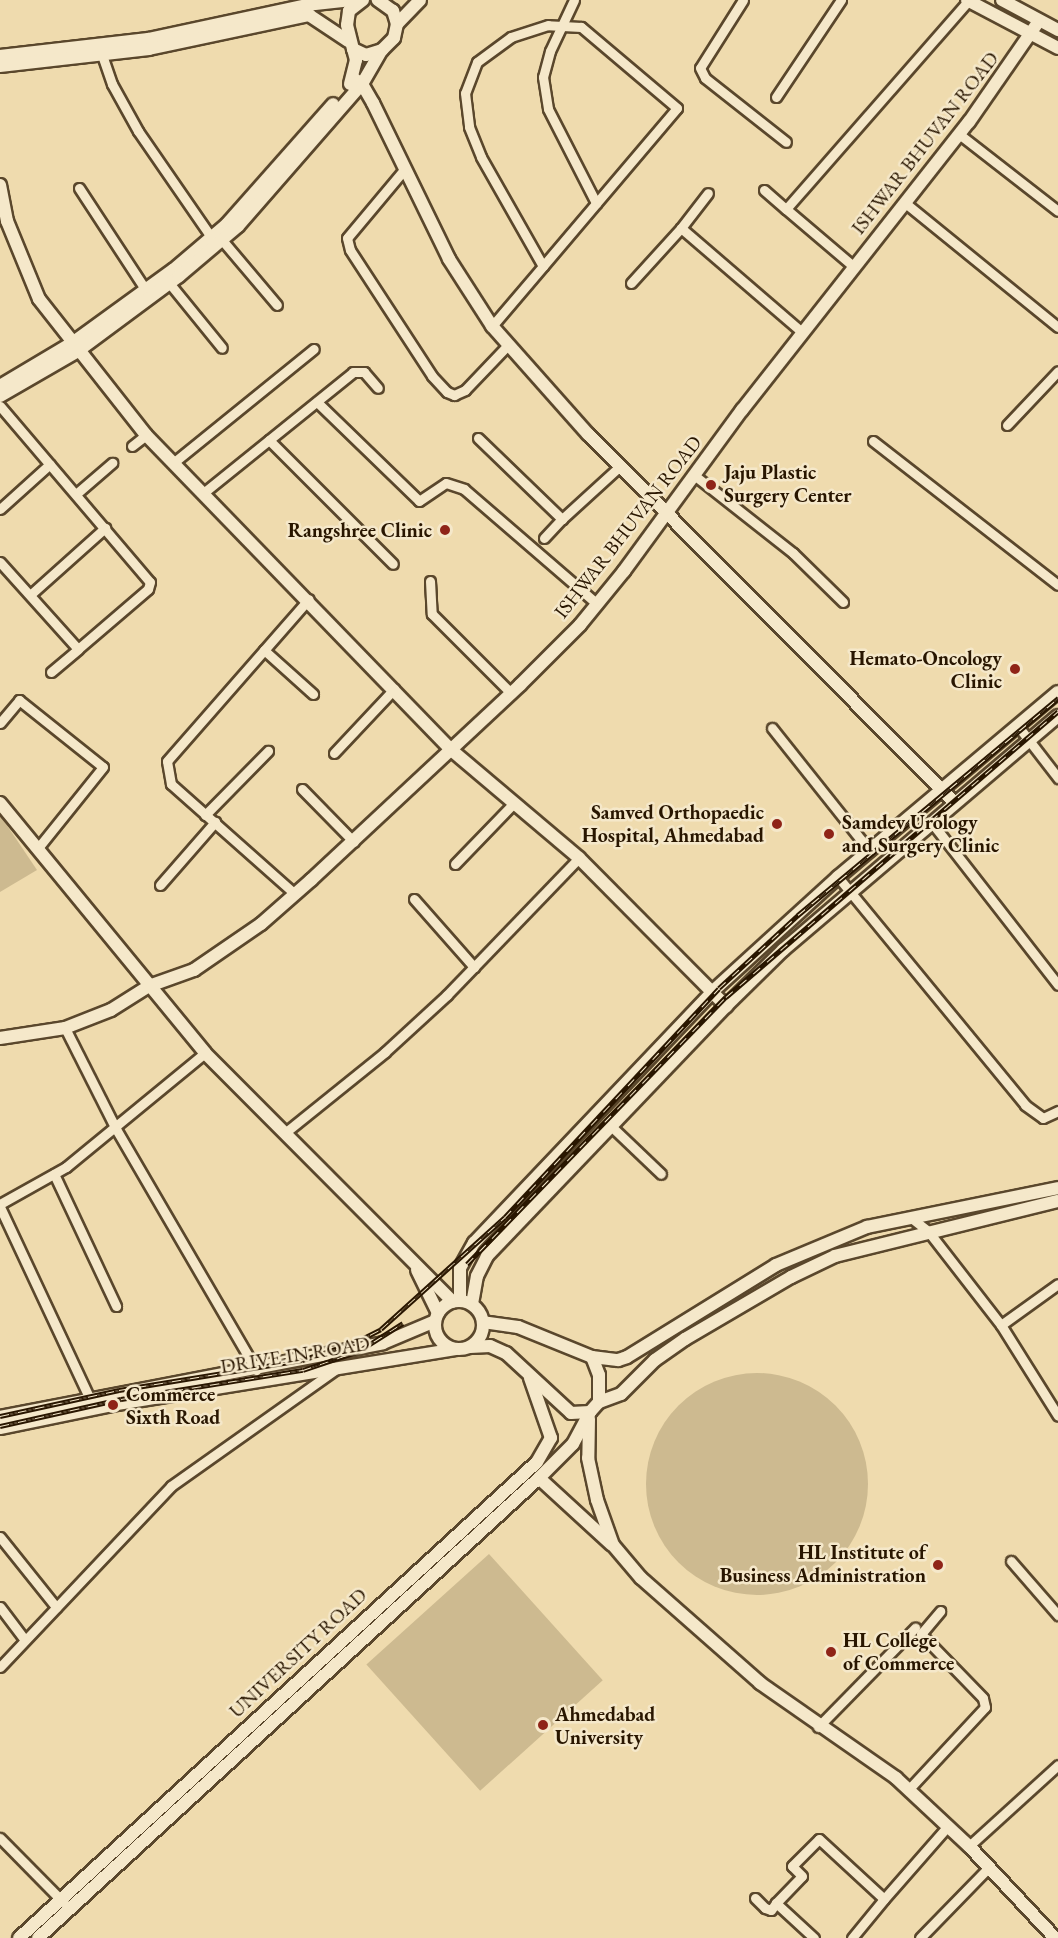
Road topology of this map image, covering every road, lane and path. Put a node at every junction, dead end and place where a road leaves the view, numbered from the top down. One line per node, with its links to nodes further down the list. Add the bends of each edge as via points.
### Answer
1 (337, 0): 2 (street); 11 (street)
2 (352, 0)
3 (363, 0): 18 (street, via 349,11)
4 (378, 0): 13 (street, via 393,11)
5 (420, 0): 13 (street)
6 (574, 0): 14 (street)
7 (743, 0): 27 (street, via 700,68 705,78)
8 (841, 0): 25 (street)
9 (967, 0): 17 (street); 35 (street)
10 (1002, 0): 12 (street)
11 (320, 2): 15 (street); 22 (street, via 147,39)
12 (1039, 21): 16 (street); 17 (street, ISHWAR BHUVAN ROAD)
13 (397, 24): 20 (street, via 394,38)
14 (561, 25): 34 (street, via 543,77 548,109); 34 (street, via 581,27 677,108); 39 (street, via 548,25 511,37 477,62 465,93 469,127 481,157)
15 (335, 29): 18 (street); 21 (street, via 309,15 149,50)
16 (1058, 30)
17 (1033, 35): 19 (street); 26 (street, ISHWAR BHUVAN ROAD)
18 (350, 45): 20 (street, via 366,55); 24 (street)
19 (1058, 48)
20 (382, 50): 24 (street)
21 (102, 55): 23 (street); 38 (street, via 112,84 138,131)
22 (0, 56)
23 (0, 66)
24 (357, 81): 28 (street); 38 (street)
25 (776, 98)
26 (959, 134): 33 (street, ISHWAR BHUVAN ROAD); 36 (street)
27 (786, 142)
28 (403, 171): 45 (street, via 448,259); 48 (street, via 347,238 350,250 432,376 447,392 454,395 465,390)
29 (0, 185): 49 (street, via 7,221 39,299)
30 (79, 188): 43 (street)
31 (764, 190): 35 (street)
32 (708, 193): 37 (street)
33 (904, 202): 40 (street, ISHWAR BHUVAN ROAD); 46 (street)
34 (596, 203): 39 (street)
35 (786, 209): 40 (street)
36 (1058, 211)
37 (681, 228): 41 (street); 47 (street)
38 (217, 239): 42 (street); 43 (street); 44 (street)
39 (543, 266): 45 (street)
40 (853, 266): 47 (street, ISHWAR BHUVAN ROAD)
41 (631, 283)
42 (170, 284): 49 (street); 50 (street)
43 (146, 289): 49 (street)
44 (277, 305)
45 (492, 326): 48 (street)
46 (1058, 327)
47 (802, 332): 67 (street, ISHWAR BHUVAN ROAD)
48 (508, 345): 66 (street)
49 (75, 347): 53 (street); 58 (street)
50 (222, 348)
51 (315, 349): 64 (street)
52 (1058, 372): 57 (street)
53 (0, 387)
54 (378, 388): 55 (street, via 359,370)
55 (317, 402): 60 (street); 82 (street, via 419,501 446,483 464,489)
56 (0, 406): 65 (street)
57 (1007, 425)
58 (146, 435): 62 (street); 64 (street)
59 (478, 438): 72 (street)
60 (270, 440): 69 (street); 76 (street)
61 (873, 441): 78 (street)
62 (132, 446)
63 (112, 463): 68 (street)
64 (173, 463): 69 (street)
65 (50, 464): 68 (street); 70 (street)
66 (620, 466): 71 (street); 72 (street)
67 (694, 474): 71 (street, ISHWAR BHUVAN ROAD); 81 (street, via 793,552)
68 (76, 494): 73 (street)
69 (202, 494): 80 (street)
70 (0, 509)
71 (668, 512): 82 (street, ISHWAR BHUVAN ROAD); 100 (street, via 807,659)
72 (562, 519): 74 (street)
73 (105, 528): 79 (street); 83 (street, via 150,582 148,589)
74 (544, 538)
75 (0, 562): 79 (street)
76 (393, 564)
77 (430, 581): 88 (street, via 432,614)
78 (1058, 585)
79 (30, 595): 83 (street)
80 (309, 599): 84 (street); 86 (street)
81 (843, 602)
82 (597, 604): 88 (street, ISHWAR BHUVAN ROAD)
83 (78, 649): 85 (street)
84 (264, 650): 89 (street); 104 (street, via 167,761 171,784)
85 (51, 672)
86 (394, 689): 95 (street); 97 (street)
87 (1058, 692): 92 (street)
88 (511, 693): 95 (street, ISHWAR BHUVAN ROAD)
89 (313, 694)
90 (1058, 716): 94 (street)
91 (0, 723): 108 (street, via 19,700 103,767)
92 (1018, 726): 94 (street); 100 (street)
93 (772, 728): 109 (street)
94 (1029, 740): 98 (street); 103 (street)
95 (449, 748): 102 (street); 107 (street, ISHWAR BHUVAN ROAD)
96 (268, 751): 104 (street)
97 (334, 753)
98 (1058, 778)
99 (302, 789): 107 (street)
100 (943, 789): 103 (street); 109 (street)
101 (0, 803): 108 (street)
102 (514, 803): 110 (street); 111 (street)
103 (955, 803): 106 (street)
104 (206, 815): 105 (street)
105 (215, 822): 113 (street); 115 (street)
106 (932, 823): 114 (street); 118 (street)
107 (354, 842): 115 (street, ISHWAR BHUVAN ROAD)
108 (37, 849): 119 (street)
109 (870, 851): 112 (street)
110 (579, 858): 117 (street); 120 (street)
111 (455, 864)
112 (838, 877): 114 (street); 120 (street)
113 (160, 885)
114 (851, 892): 121 (street); 125 (street, via 1025,1105 1043,1118)
115 (295, 894): 119 (street, ISHWAR BHUVAN ROAD, via 261,924 194,970)
116 (414, 899): 117 (street)
117 (474, 967): 128 (street, via 385,1052)
118 (1058, 985)
119 (149, 986): 122 (street, ISHWAR BHUVAN ROAD, via 111,1010); 124 (street)
120 (712, 993): 121 (street); 137 (street, via 474,1243 460,1268)
121 (726, 1006): 126 (street)
122 (65, 1028): 123 (street, ISHWAR BHUVAN ROAD); 127 (street)
123 (0, 1038)
124 (205, 1053): 127 (street); 128 (street)
125 (1058, 1111)
126 (611, 1126): 130 (street); 138 (street, via 487,1256 477,1276)
127 (116, 1129): 129 (street); 147 (street)
128 (286, 1132): 135 (street)
129 (54, 1174): 132 (street); 139 (street)
130 (661, 1174)
131 (1058, 1192): 133 (street); 134 (street)
132 (0, 1206): 149 (street)
133 (910, 1217): 134 (street); 145 (street, via 867,1227 776,1265 627,1357)
134 (928, 1231): 142 (street); 150 (street, via 835,1256 791,1277 685,1339 655,1360 621,1394)
135 (411, 1258): 137 (street); 140 (street)
136 (1058, 1284): 142 (street)
137 (456, 1301): 138 (street); 140 (street)
138 (472, 1304): 141 (street)
139 (116, 1306)
140 (437, 1317): 144 (street, via 442,1342); 147 (street, DRIVE-IN ROAD, via 383,1343)
141 (483, 1322): 143 (street, via 481,1337); 145 (street, via 518,1327)
142 (1001, 1325): 152 (street)
143 (470, 1347): 144 (street); 148 (street, via 497,1348)
144 (456, 1349): 146 (street, DRIVE-IN ROAD)
145 (592, 1357): 150 (street, via 599,1375)
146 (339, 1367): 154 (street, DRIVE-IN ROAD); 159 (street, via 171,1486)
147 (256, 1370): 149 (street, DRIVE-IN ROAD)
148 (530, 1378): 151 (street, via 562,1409); 173 (street, UNIVERSITY ROAD, via 551,1438 537,1462)
149 (90, 1399): 153 (street, DRIVE-IN ROAD)
150 (599, 1402): 151 (street, UNIVERSITY ROAD)
151 (590, 1412): 155 (street, UNIVERSITY ROAD, via 573,1444); 157 (street, via 587,1444 591,1478)
152 (1058, 1416)
153 (0, 1417)
154 (0, 1428)
155 (539, 1478): 157 (street); 177 (street, UNIVERSITY ROAD)
156 (0, 1537): 159 (street)
157 (612, 1545): 166 (street, via 687,1620)
158 (1011, 1561): 162 (street)
159 (56, 1606): 164 (street)
160 (0, 1607): 164 (street)
161 (940, 1611): 168 (street, via 921,1634 983,1698 985,1707)
162 (1058, 1614)
163 (915, 1628): 166 (street)
164 (25, 1640): 165 (street)
165 (0, 1667)
166 (818, 1727): 168 (street)
167 (1058, 1764): 171 (street)
168 (908, 1790): 169 (street)
169 (948, 1826): 171 (street); 175 (street)
170 (0, 1838): 173 (street)
171 (969, 1846): 172 (street)
172 (989, 1867): 178 (street); 183 (street)
173 (60, 1898): 177 (street); 179 (street, UNIVERSITY ROAD)
174 (754, 1898): 176 (street, via 771,1910)
175 (884, 1899): 176 (street, via 819,1839 789,1863 802,1876); 182 (street)
176 (776, 1903): 181 (street)
177 (70, 1909): 180 (street, UNIVERSITY ROAD)
178 (1047, 1935)
179 (19, 1938)
180 (38, 1938)
181 (814, 1938)
182 (852, 1938)
183 (920, 1938)

